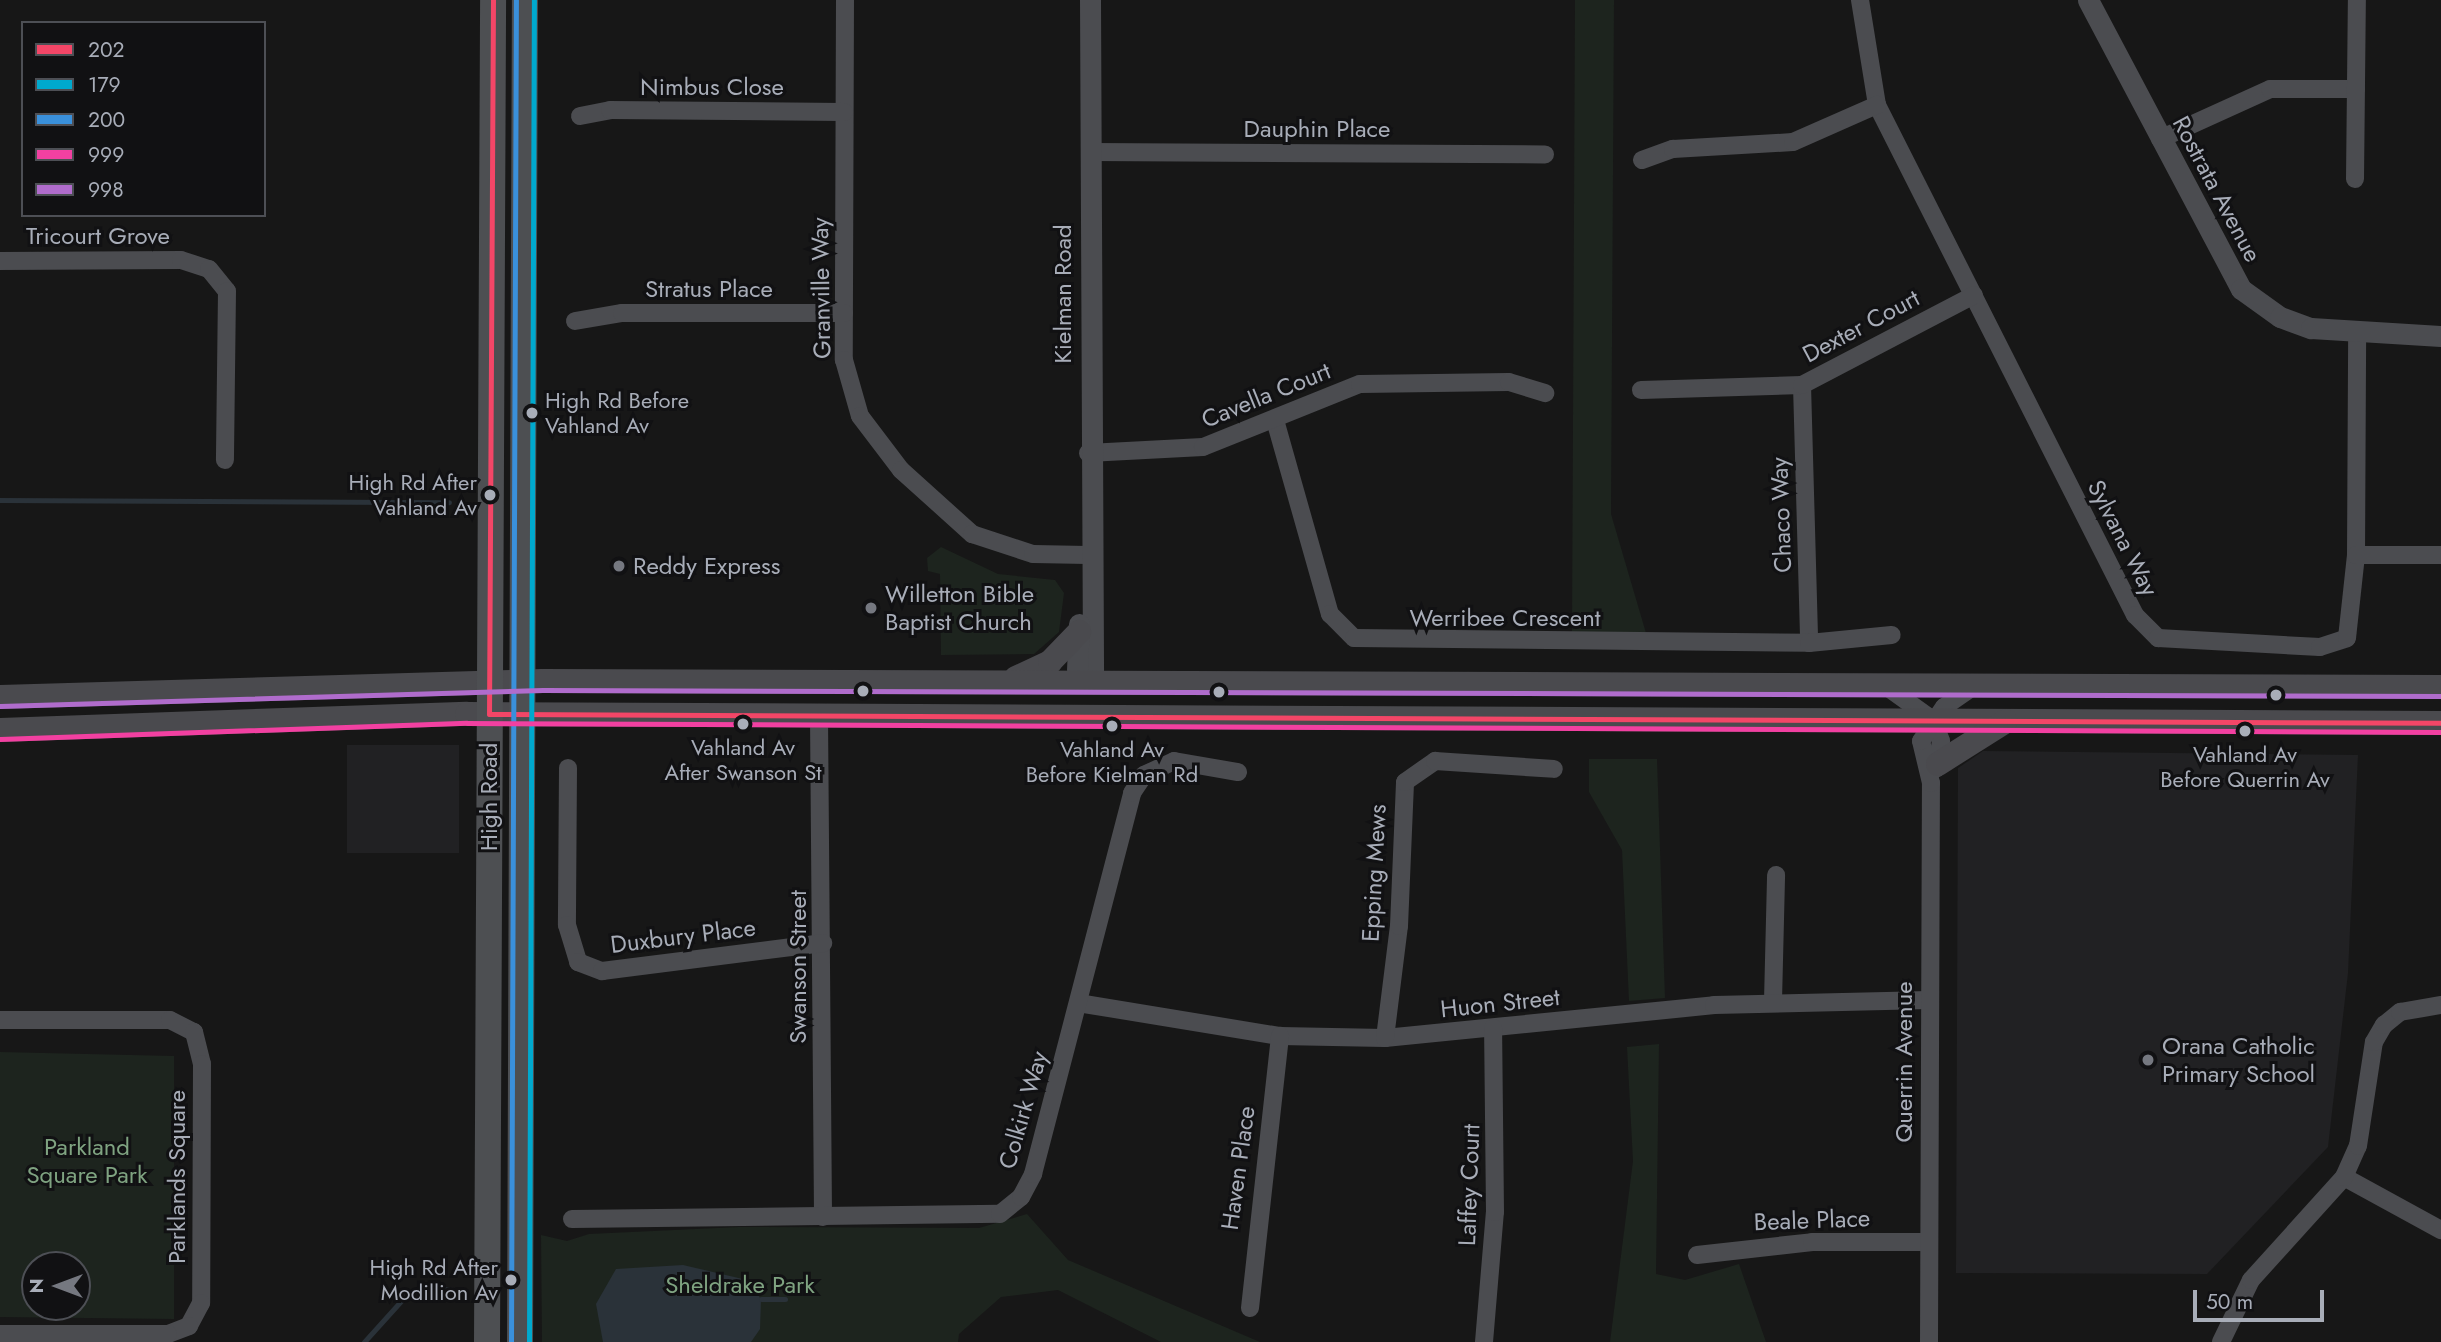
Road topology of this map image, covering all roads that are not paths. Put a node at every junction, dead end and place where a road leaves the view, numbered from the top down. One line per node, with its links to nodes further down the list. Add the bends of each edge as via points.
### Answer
1 (493, 0): 38 (main road, High Road)
2 (525, 0): 37 (main road, High Road)
3 (845, 0): 10 (street, Granville Way)
4 (1090, 0): 13 (street, Kielman Road)
5 (1860, 0): 9 (street, Sylvana Way)
6 (2088, 0): 12 (street, Rostrata Avenue)
7 (2357, 0): 8 (street)
8 (2356, 89): 12 (street, via 2270,89); 16 (street)
9 (1877, 105): 15 (street, via 1793,142 1673,149); 18 (street, Sylvana Way)
10 (844, 112): 11 (street, Nimbus Close, via 610,110); 19 (street, Granville Way)
11 (580, 116)
12 (2160, 139): 21 (street, Rostrata Avenue, via 2241,289 2280,317)
13 (1090, 152): 14 (street, Dauphin Place); 27 (street, Kielman Road)
14 (1545, 154)
15 (1642, 160)
16 (2355, 179)
17 (0, 261): 28 (street, Tricourt Grove, via 181,260 209,270 227,292)
18 (1974, 295): 23 (street, Dexter Court); 30 (street, Sylvana Way, via 2135,615 2158,638 2183,645 2339,644 2352,629)
19 (844, 313): 20 (street, Stratus Place, via 622,313); 29 (street, Granville Way, via 844,360 860,416 930,499 972,534 998,546)
20 (575, 321)
21 (2357, 335): 22 (street, Rostrata Avenue); 30 (street, Sylvana Way)
22 (2441, 335)
23 (1802, 385): 24 (street, Dexter Court); 35 (street, Chaco Way)
24 (1641, 390)
25 (1545, 393): 26 (street, Cavella Court, via 1509,382 1360,384)
26 (1275, 420): 27 (street, Cavella Court, via 1203,447); 35 (street, Werribee Crescent, via 1330,614 1354,638)
27 (1088, 453): 29 (street, Kielman Road)
28 (225, 460)
29 (1088, 555): 32 (street, Kielman Road)
30 (2356, 555): 31 (street)
31 (2441, 555)
32 (1088, 589): 33 (street, Kielman Road); 36 (street, Kielman Road)
33 (1079, 632): 36 (street, Kielman Road); 39 (main road, via 1051,662)
34 (1892, 635): 35 (street, Werribee Crescent)
35 (1809, 643)
36 (1092, 676): 39 (main road); 40 (main road); 47 (main road, via 1105,701 1144,704); 48 (main road)
37 (521, 681): 38 (main road); 39 (main road); 45 (main road, High Road)
38 (489, 682): 43 (main road); 44 (main road, High Road)
39 (1002, 682)
40 (1885, 686): 41 (main road); 49 (street)
41 (1974, 686): 42 (main road); 49 (street)
42 (2441, 687)
43 (0, 697)
44 (489, 714): 45 (main road); 52 (main road); 75 (main road, High Road)
45 (521, 715): 46 (main road); 76 (main road, High Road)
46 (818, 716): 48 (main road); 58 (street, Swanson Street)
47 (1168, 717): 48 (main road); 49 (main road)
48 (1034, 718)
49 (1933, 720): 50 (main road); 56 (street, Querrin Avenue, via 1921,741)
50 (2006, 721): 51 (main road); 56 (main road)
51 (2441, 723)
52 (0, 730)
53 (568, 768): 58 (street, Duxbury Place, via 567,925 578,962 602,971)
54 (1554, 769): 66 (street, Epping Mews, via 1435,761 1405,782 1399,926)
55 (1238, 772): 61 (street, Colkirk Way, via 1174,761 1144,775 1124,818)
56 (1935, 773): 59 (street, Querrin Avenue)
57 (1776, 874): 60 (street)
58 (823, 943): 68 (street, Swanson Street)
59 (1928, 1000): 60 (street, Huon Street); 71 (street, Querrin Avenue)
60 (1773, 1001): 64 (street, Huon Street)
61 (1078, 1003): 65 (street, Huon Street); 68 (street, Colkirk Way, via 1021,1197 1000,1214 982,1219)
62 (2441, 1004): 67 (street, via 2400,1012 2374,1042 2369,1105)
63 (0, 1020): 74 (street, Parklands Square, via 170,1020 194,1032 202,1064 201,1303 189,1326 168,1334)
64 (1493, 1028): 66 (street, Huon Street); 77 (street, Laffey Court, via 1495,1212)
65 (1280, 1036): 66 (street, Huon Street); 73 (street, Haven Place)
66 (1385, 1038)
67 (2344, 1177): 70 (street); 79 (street, via 2251,1280)
68 (823, 1217): 69 (street, Colkirk Way)
69 (572, 1219)
70 (2441, 1230)
71 (1929, 1242): 72 (street, Beale Place, via 1812,1242); 78 (street, Querrin Avenue)
72 (1697, 1255)
73 (1250, 1308)
74 (0, 1334)
75 (487, 1342)
76 (520, 1342)
77 (1484, 1342)
78 (1929, 1342)
79 (2221, 1342)

